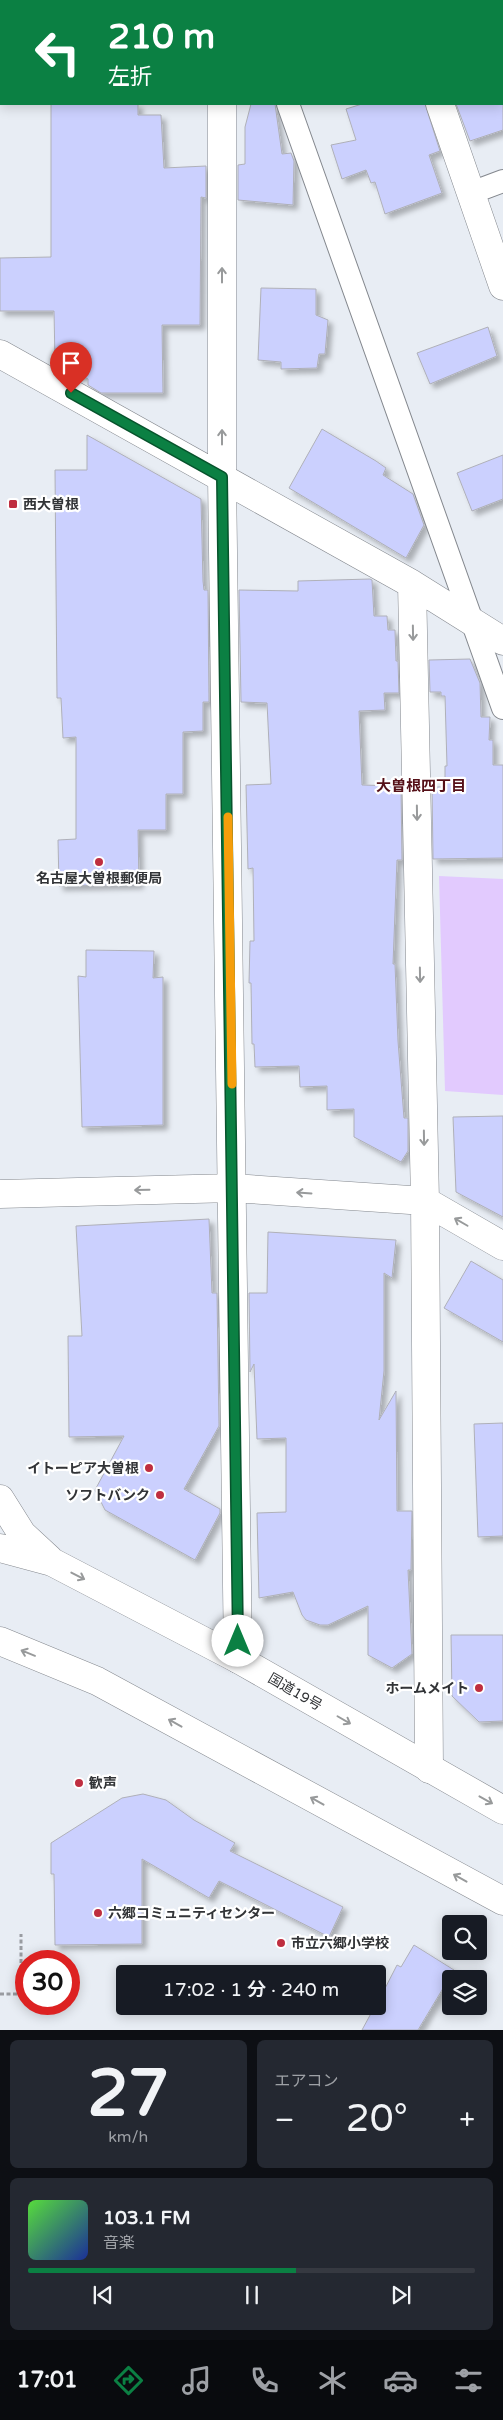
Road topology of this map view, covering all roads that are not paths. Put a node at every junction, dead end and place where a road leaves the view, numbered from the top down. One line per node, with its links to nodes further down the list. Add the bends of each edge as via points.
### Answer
1 (222, 105): 8 (main road, one-way to 1)
2 (288, 105): 10 (lane)
3 (440, 105): 5 (main road)
4 (503, 181): 5 (lane)
5 (471, 193): 6 (main road)
6 (503, 286)
7 (0, 354): 8 (main road)
8 (222, 477): 9 (main road); 13 (main road)
9 (412, 584): 10 (main road); 15 (main road, one-way to 15)
10 (475, 625): 11 (main road); 12 (lane)
11 (503, 641)
12 (503, 708)
13 (233, 1188): 14 (main road, one-way to 14); 15 (main road, one-way to 13); 21 (main road)
14 (0, 1194)
15 (425, 1201): 16 (main road, one-way to 15); 22 (main road)
16 (503, 1246)
17 (0, 1498): 19 (main road, via 22,1534)
18 (0, 1548): 19 (main road, 国道19号)
19 (52, 1562): 21 (main road, 国道19号, one-way to 21)
20 (0, 1642): 24 (main road, one-way to 20, via 97,1681)
21 (238, 1659): 22 (main road, 国道19号, one-way to 22)
22 (429, 1769): 23 (main road, 国道19号, one-way to 23)
23 (503, 1810)
24 (503, 1901)

